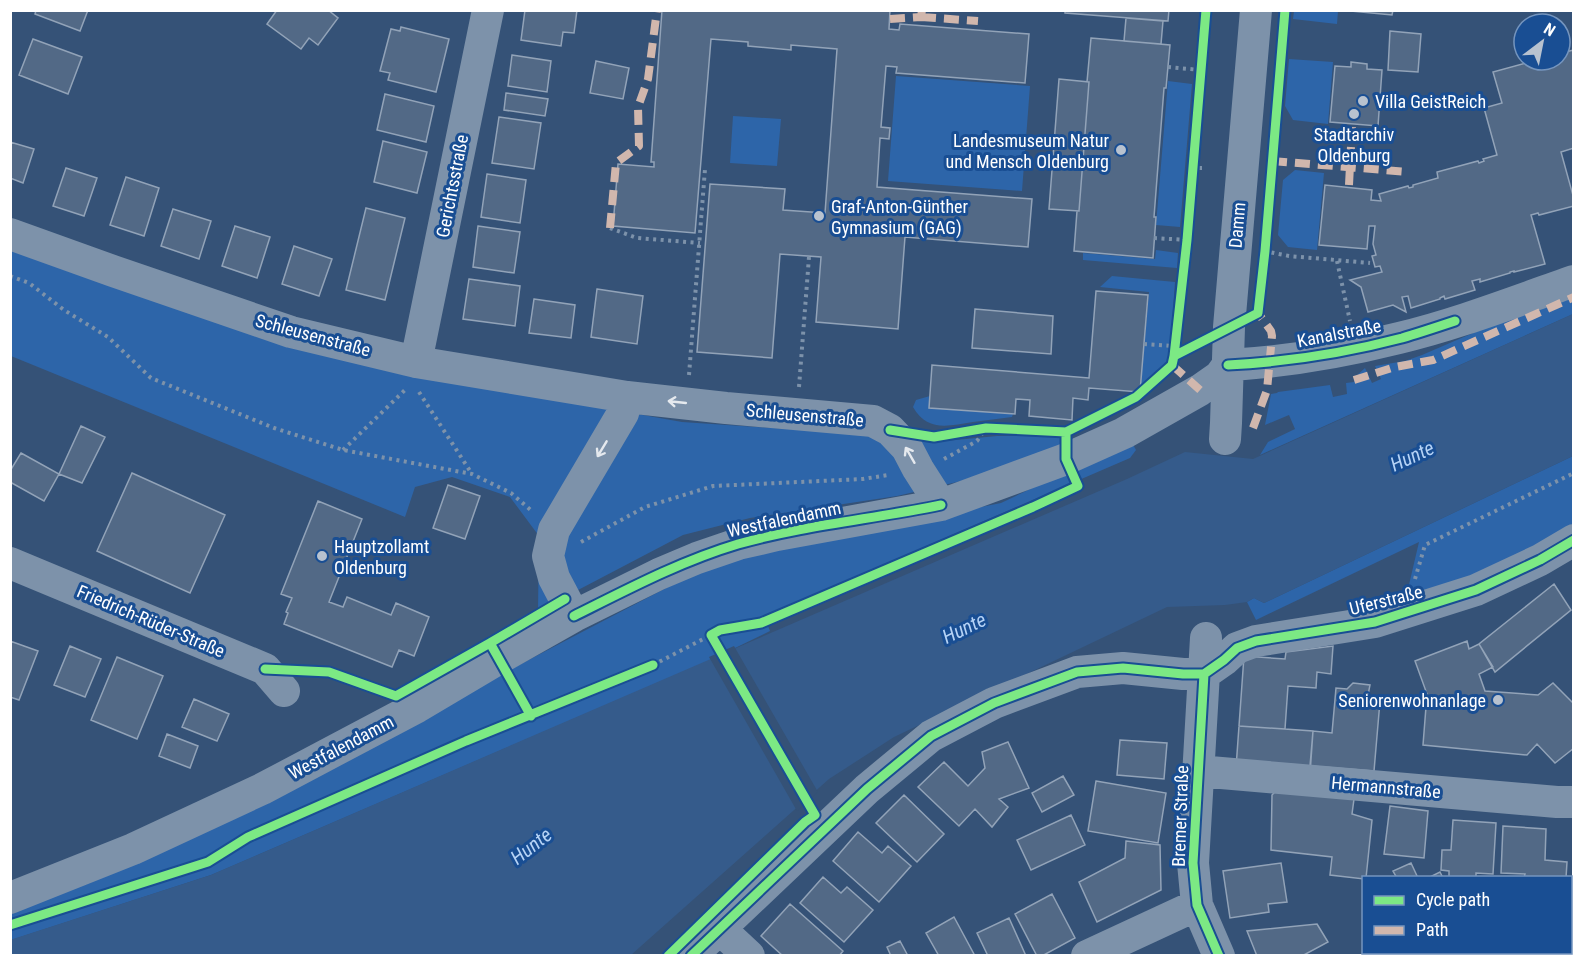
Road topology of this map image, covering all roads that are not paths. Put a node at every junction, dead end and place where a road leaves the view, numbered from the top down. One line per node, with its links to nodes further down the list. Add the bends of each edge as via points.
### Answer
1 (1256, 10): 6 (street, Damm)
2 (482, 12): 5 (street, Gerichtsstraße)
3 (10, 234): 5 (street, Schleusenstraße, via 291,332)
4 (1574, 281): 6 (street, Kanalstraße, via 1401,338 1283,361)
5 (416, 362): 7 (street, Schleusenstraße)
6 (1228, 365): 8 (street, Damm); 9 (street, Westfalendamm, via 1200,390 1124,433)
7 (627, 397): 9 (street, Schleusenstraße, one-way to 7, via 907,448 890,430 873,421); 12 (street, one-way to 12, via 623,413 554,530 548,556 554,578)
8 (1225, 439)
9 (941, 505): 12 (street, Westfalendamm, via 738,544 659,574)
10 (1574, 540): 14 (street, Uferstraße, via 1476,591 1375,622 1256,641 1237,648)
11 (10, 563): 15 (street, Friedrich-Rüder-Straße, via 265,669)
12 (574, 616): 18 (street, Westfalendamm, via 417,707 262,789 133,849)
13 (1206, 638): 14 (street, Bremer Straße)
14 (1204, 674): 16 (street, Bremer Straße); 20 (street, via 1123,668 1077,672 994,703 931,736 867,789)
15 (284, 691)
16 (1198, 771): 17 (street, Hermannstraße); 19 (street, Bremer Straße, via 1193,863)
17 (1574, 802)
18 (10, 898)
19 (1197, 905): 23 (street); 24 (street, Bremer Straße)
20 (718, 928): 21 (street); 22 (street)
21 (691, 956)
22 (749, 956)
23 (1087, 956)
24 (1219, 956)

